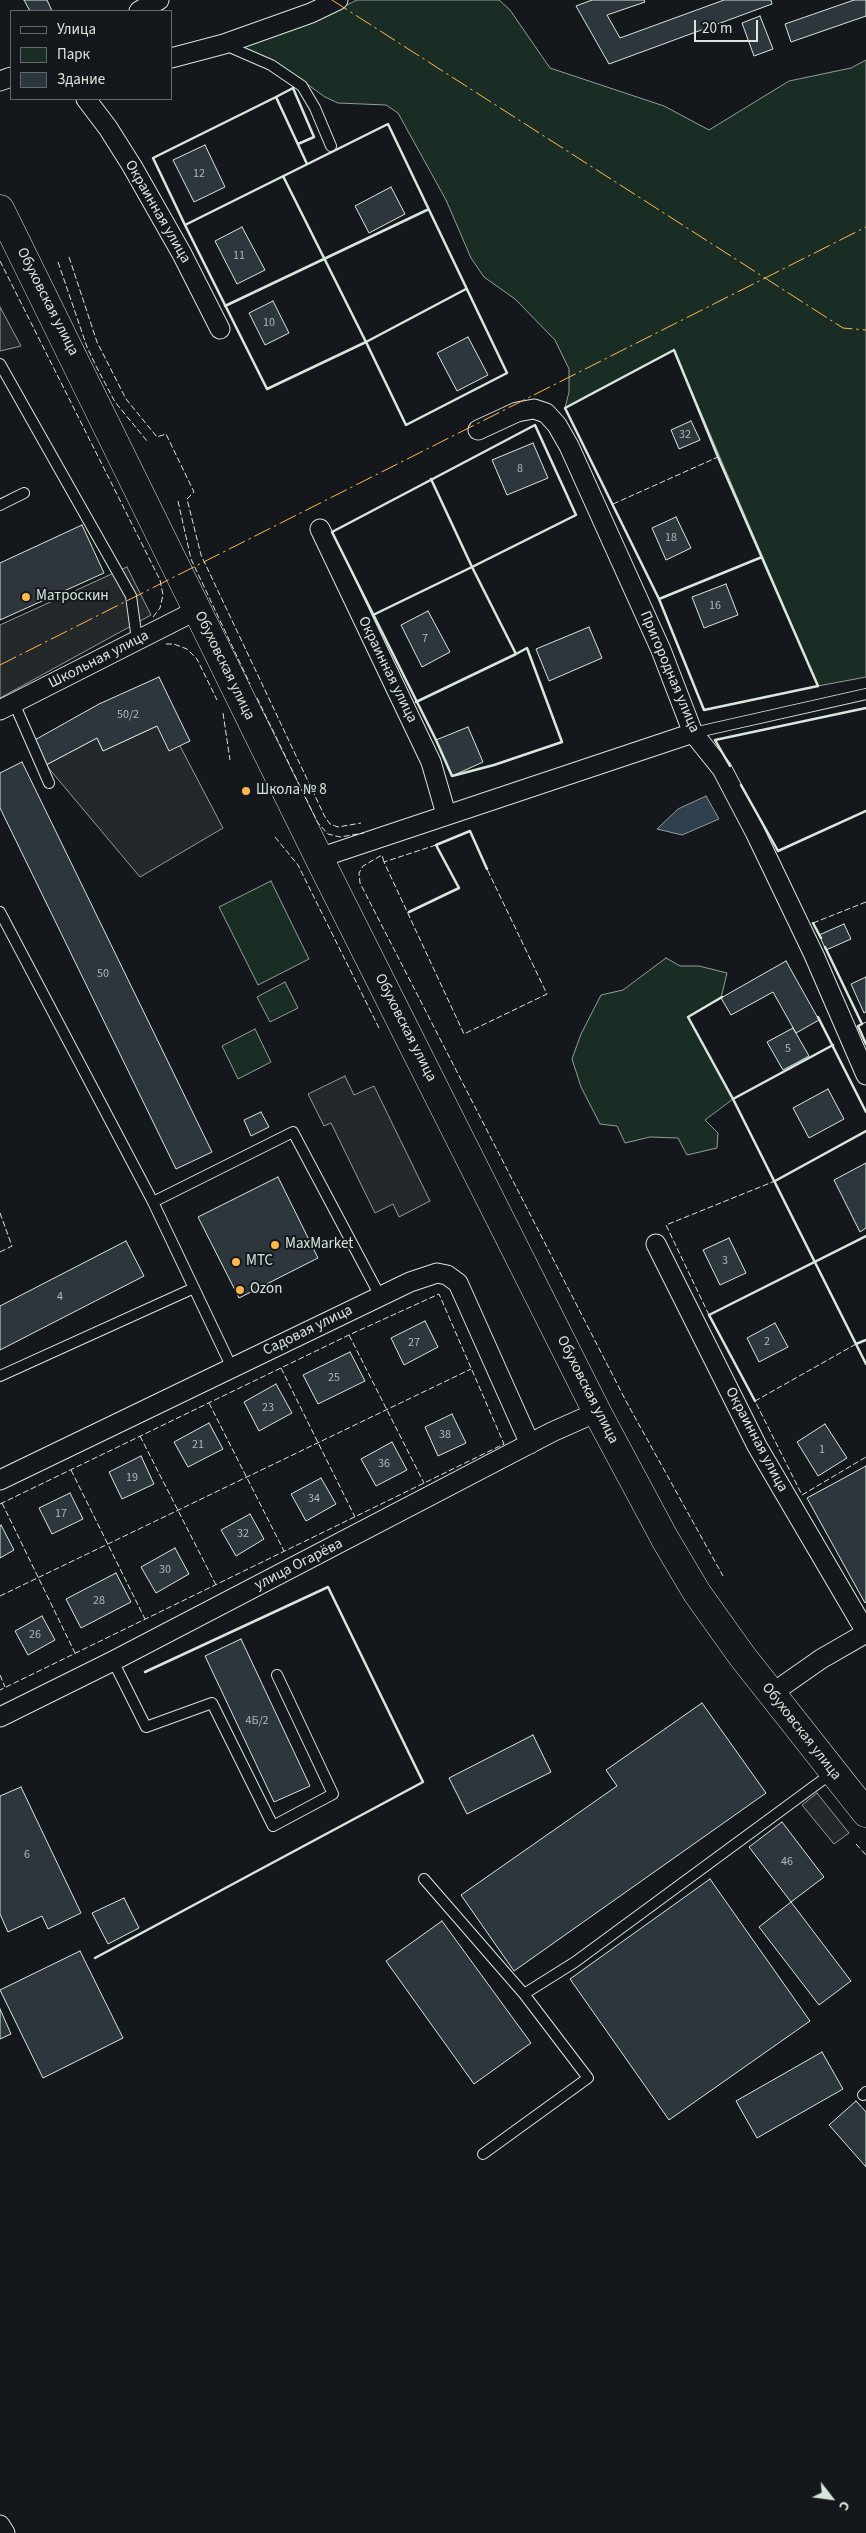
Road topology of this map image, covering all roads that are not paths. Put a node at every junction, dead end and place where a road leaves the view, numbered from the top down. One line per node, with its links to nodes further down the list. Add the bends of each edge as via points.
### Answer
1 (159, 0): 3 (street)
2 (338, 0): 4 (street)
3 (141, 10)
4 (224, 44): 5 (street); 7 (lane, via 271,65 302,86)
5 (172, 58)
6 (87, 100): 9 (street, Окраинная улица, via 132,166)
7 (331, 146)
8 (0, 209): 15 (main road, Обуховская улица)
9 (220, 329)
10 (0, 364): 16 (lane, via 131,596)
11 (478, 430): 19 (street, Пригородная улица, via 517,412 534,409 546,413 557,425 661,650)
12 (24, 493): 13 (lane)
13 (0, 505)
14 (320, 529): 21 (street, Окраинная улица, via 431,762)
15 (197, 610): 16 (street, Школьная улица); 22 (main road, Обуховская улица)
16 (137, 640): 18 (street, Школьная улица)
17 (866, 694): 19 (lane)
18 (7, 707): 20 (lane)
19 (693, 733): 21 (street); 24 (street, Пригородная улица, via 722,769 755,832 814,955)
20 (49, 783)
21 (446, 814): 22 (street)
22 (319, 858): 31 (main road, Обуховская улица)
23 (0, 912): 25 (lane)
24 (866, 1075)
25 (153, 1202): 27 (lane); 28 (lane, via 294,1132)
26 (656, 1244): 34 (street, Окраинная улица, via 757,1446)
27 (194, 1288): 29 (lane); 30 (lane)
28 (380, 1296): 29 (street, Садовая улица); 32 (street, Садовая улица, via 424,1276 446,1275 458,1283)
29 (232, 1368): 33 (street, Садовая улица)
30 (0, 1376)
31 (598, 1412): 32 (street, улица Огарёва); 37 (main road, Обуховская улица, via 697,1593)
32 (530, 1444): 35 (street, улица Огарёва)
33 (0, 1480)
34 (866, 1632): 37 (street)
35 (113, 1661): 36 (lane, via 146,1727 212,1703 274,1826 333,1794); 38 (street, улица Огарёва)
36 (277, 1675)
37 (771, 1694): 39 (main road, Обуховская улица)
38 (0, 1716)
39 (832, 1773): 40 (main road, Обуховская улица); 42 (lane, via 575,1962)
40 (866, 1813)
41 (424, 1879): 42 (lane)
42 (524, 1994): 43 (lane, via 588,2078)
43 (483, 2154)
44 (0, 2525): 45 (street)
45 (5, 2533)

